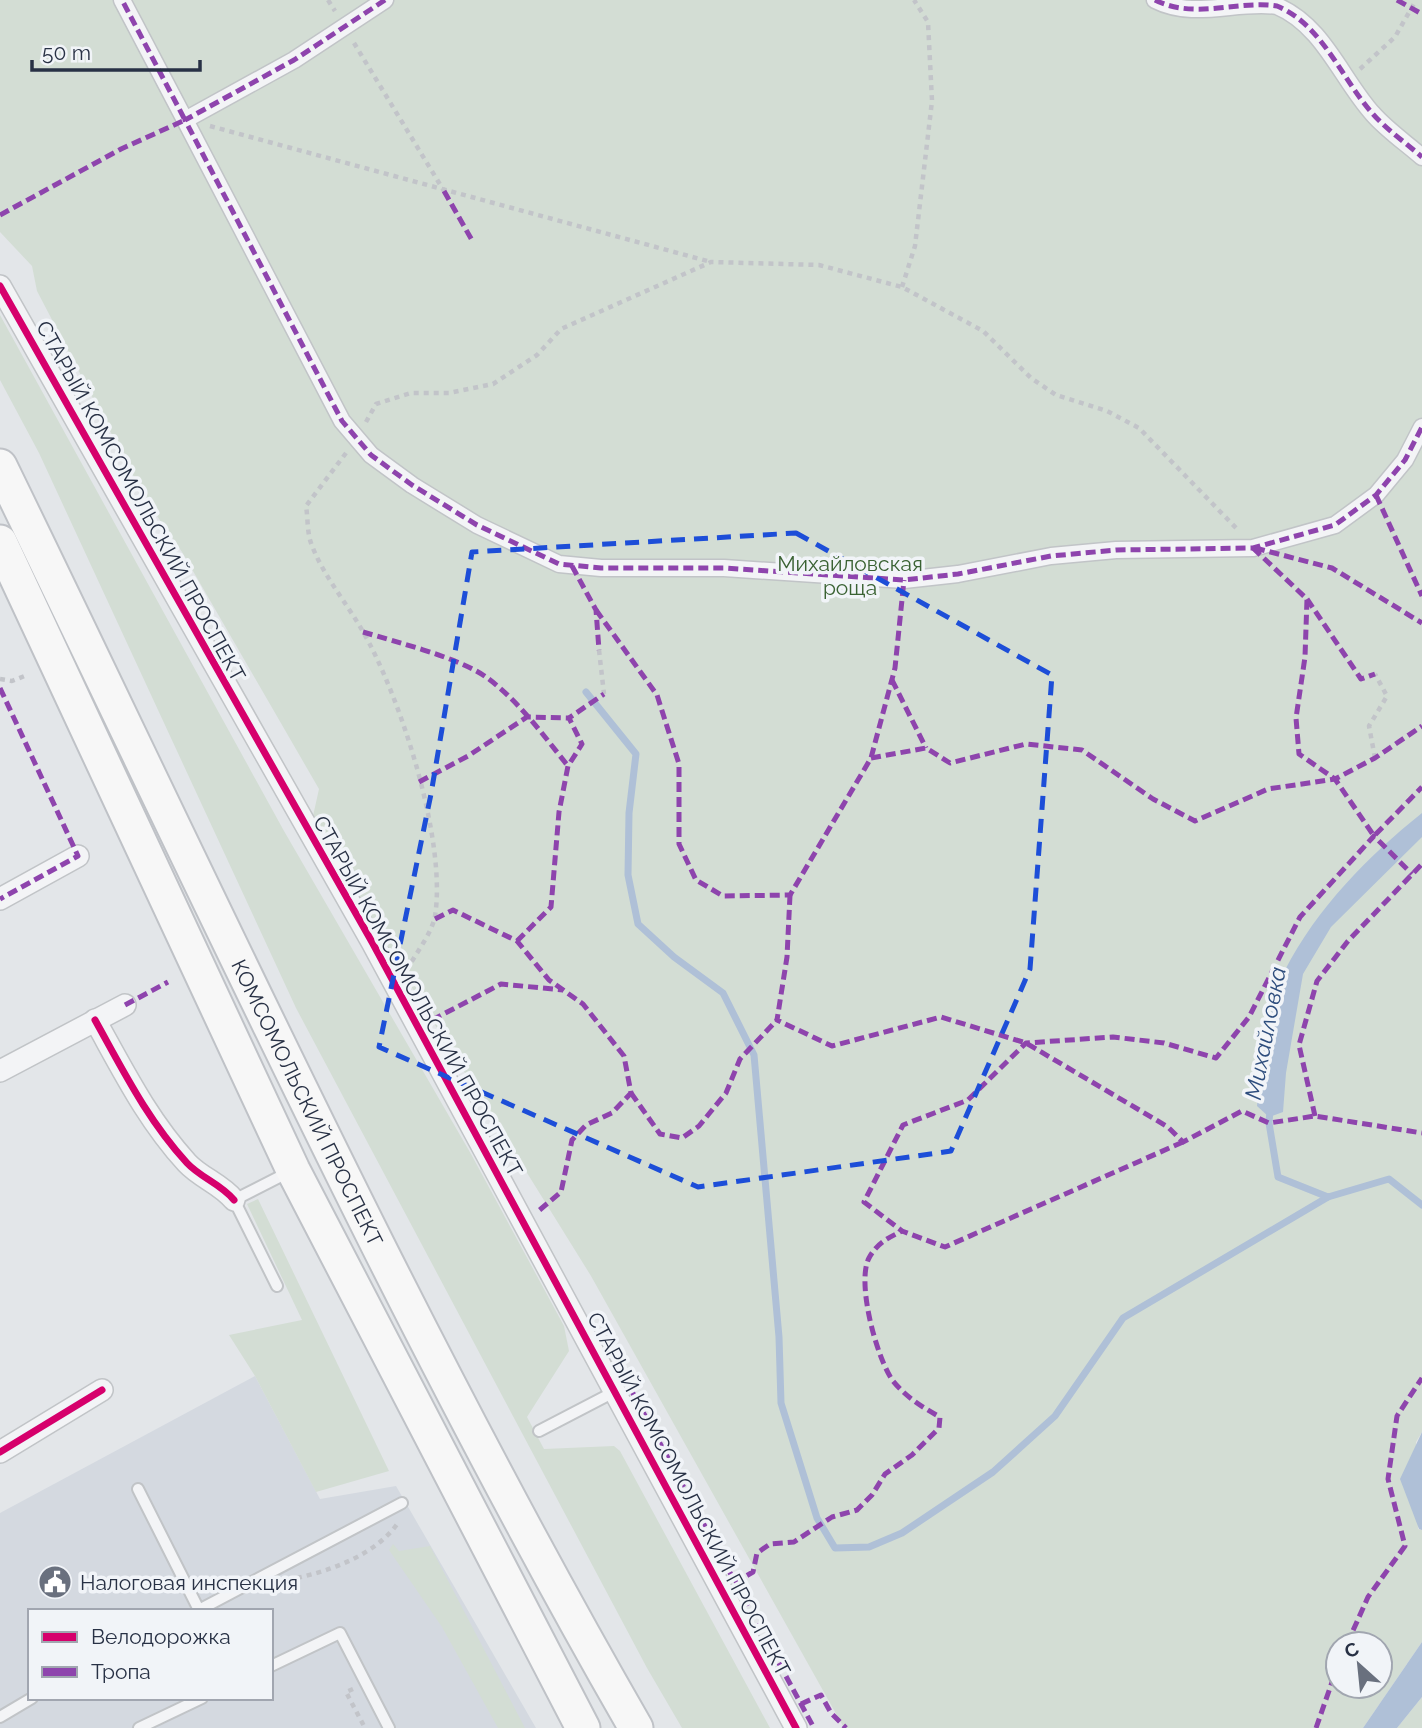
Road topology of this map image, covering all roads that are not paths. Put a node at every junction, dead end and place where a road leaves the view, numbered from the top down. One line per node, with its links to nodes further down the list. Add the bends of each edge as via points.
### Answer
1 (122, 0): 4 (street)
2 (385, 0): 4 (street, via 294,60)
3 (1155, 0): 5 (street, via 1183,8 1237,2 1278,6 1311,30 1373,115)
4 (185, 120): 7 (street, via 342,421 356,439 412,485 559,564 724,568 904,580 1064,555 1154,548 1252,548 1335,525 1376,495 1405,460)
5 (1422, 157)
6 (0, 286): 19 (street, СТАРЫЙ КОМСОМОЛЬСКИЙ ПРОСПЕКТ, via 392,979)
7 (1422, 427)
8 (0, 466): 33 (main road, КОМСОМОЛЬСКИЙ ПРОСПЕКТ, via 353,1198 575,1622)
9 (0, 542): 15 (main road, КОМСОМОЛЬСКИЙ ПРОСПЕКТ)
10 (78, 856): 11 (street)
11 (0, 899)
12 (125, 1005): 13 (street)
13 (95, 1020): 14 (street); 16 (street, via 149,1119 190,1166)
14 (0, 1071)
15 (293, 1170): 16 (lane); 32 (main road, КОМСОМОЛЬСКИЙ ПРОСПЕКТ)
16 (234, 1200): 17 (lane)
17 (276, 1286)
18 (102, 1390): 21 (street)
19 (614, 1392): 20 (lane); 34 (street, СТАРЫЙ КОМСОМОЛЬСКИЙ ПРОСПЕКТ)
20 (540, 1431)
21 (0, 1452)
22 (138, 1489): 24 (lane)
23 (402, 1503): 25 (lane)
24 (198, 1609)
25 (200, 1609)
26 (273, 1664): 31 (lane, via 340,1633)
27 (29, 1700): 29 (lane)
28 (198, 1700): 30 (lane)
29 (0, 1717)
30 (139, 1728)
31 (389, 1728)
32 (583, 1728)
33 (636, 1728)
34 (796, 1728)

